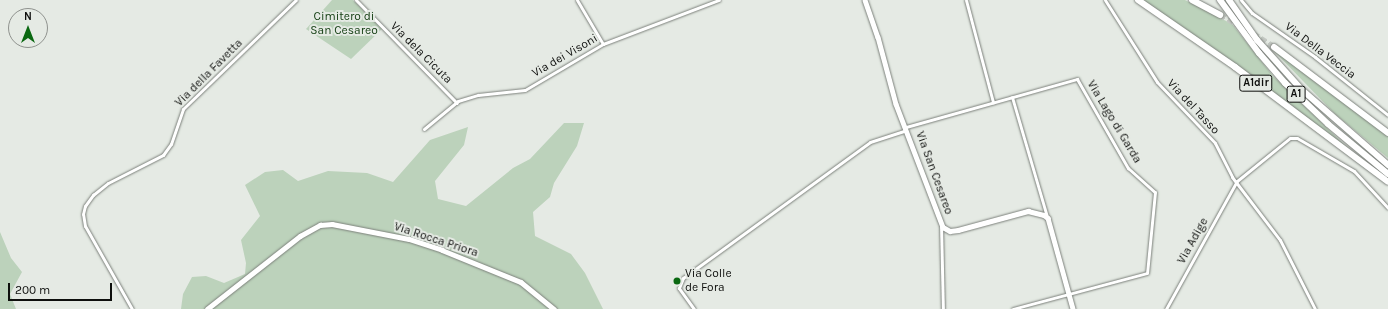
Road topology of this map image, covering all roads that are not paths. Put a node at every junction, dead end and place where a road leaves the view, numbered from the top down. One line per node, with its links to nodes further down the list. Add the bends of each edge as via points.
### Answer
1 (296, 0): 31 (street, Via della Favetta, via 183,109 171,144 163,155 108,182 85,206 85,226)
2 (356, 0): 17 (street, Via dela Cicuta)
3 (577, 0): 14 (street)
4 (719, 0): 14 (street, Via dei Visoni)
5 (865, 0): 21 (street, Via San Cesareo, via 896,104)
6 (966, 0): 18 (street)
7 (1105, 0): 25 (street, Via del Tasso, via 1158,82 1214,141)
8 (1138, 0): 26 (highway, A1dir, via 1235,67)
9 (1192, 0): 13 (highway)
10 (1220, 0): 24 (highway, A1, via 1285,83)
11 (1229, 0): 23 (highway, A1, via 1257,40 1291,79)
12 (1242, 0): 19 (street, Via Della Veccia, via 1252,13 1315,57)
13 (1220, 15)
14 (602, 44): 17 (street, Via dei Visoni, via 525,90 478,95)
15 (1274, 47): 22 (highway)
16 (1012, 97): 18 (street); 28 (street); 30 (street, Via Lago di Garda, via 1077,79 1128,168 1154,192 1147,273)
17 (457, 102): 20 (street, Via dei Visoni)
18 (993, 102): 21 (street)
19 (1388, 115)
20 (424, 128)
21 (907, 128): 29 (street, Via San Cesareo); 34 (street, via 870,142 683,278 679,288)
22 (1388, 133)
23 (1388, 165)
24 (1388, 174)
25 (1236, 182): 27 (street, via 1284,142 1294,137 1354,171); 38 (street, Via Adige); 39 (street, Via del Tasso, via 1280,240)
26 (1388, 182)
27 (1388, 208)
28 (1048, 218): 29 (street, Via San Cesareo, via 1032,211 958,230 950,230); 30 (street)
29 (941, 224): 35 (street)
30 (1069, 293): 36 (street); 37 (street)
31 (132, 309)
32 (207, 309): 33 (street, Via Rocca Priora, via 300,236 320,225 332,224 409,239 442,250 521,282)
33 (554, 309)
34 (694, 309)
35 (943, 309)
36 (1013, 309)
37 (1074, 309)
38 (1166, 309)
39 (1315, 309)

